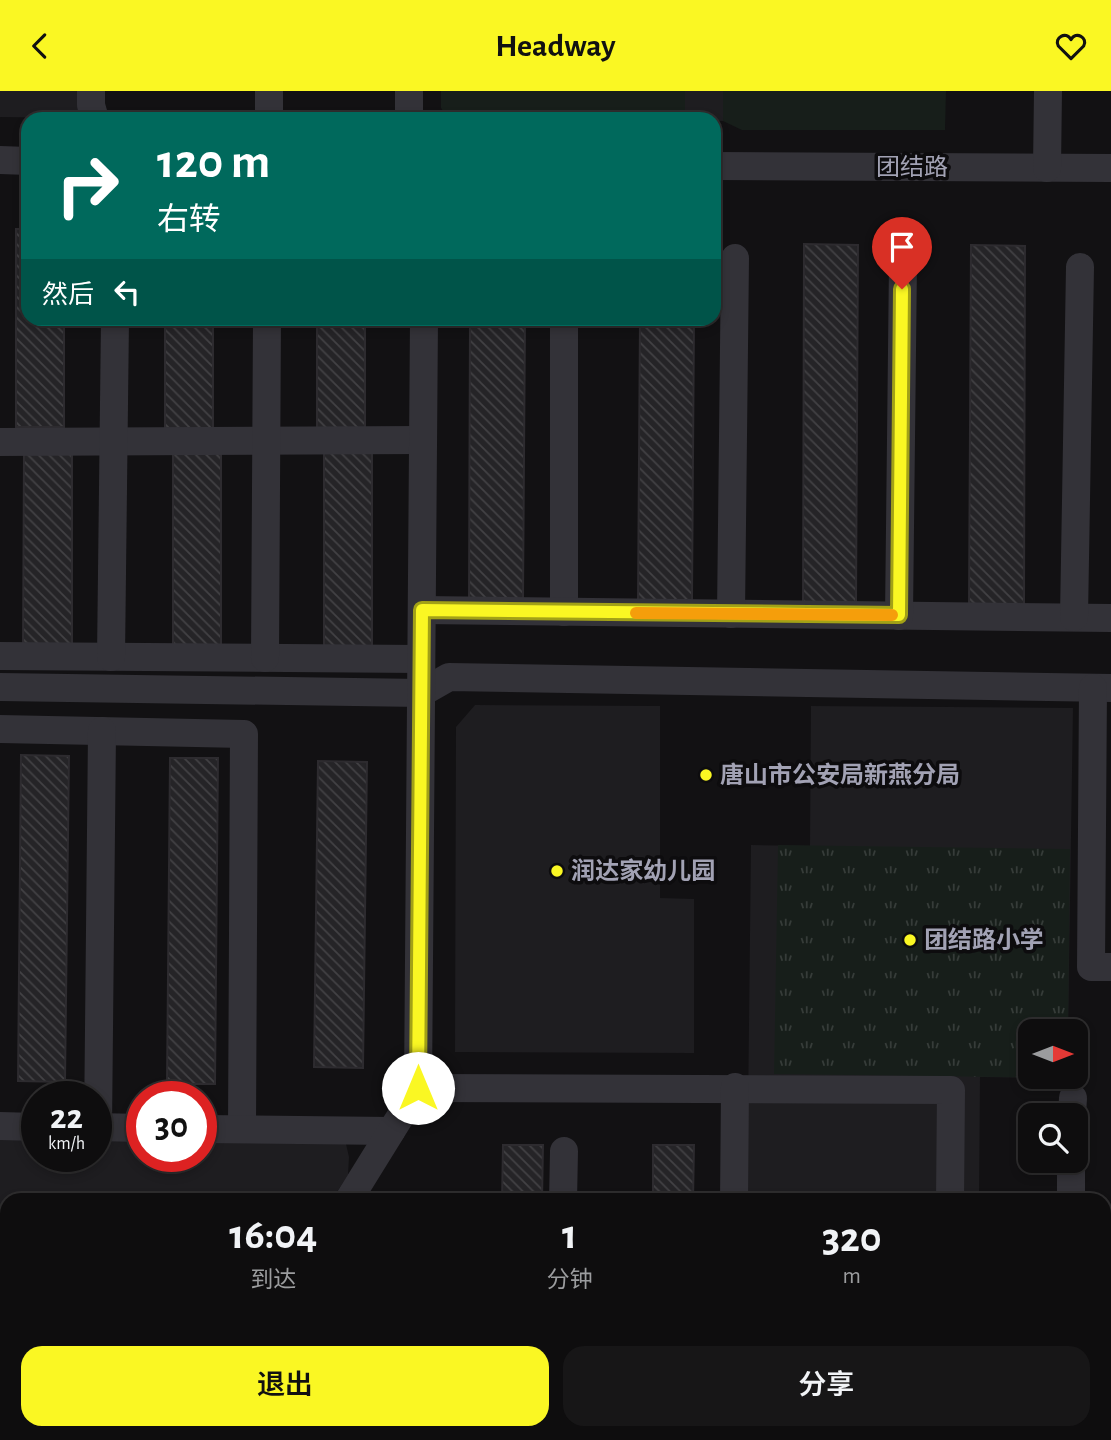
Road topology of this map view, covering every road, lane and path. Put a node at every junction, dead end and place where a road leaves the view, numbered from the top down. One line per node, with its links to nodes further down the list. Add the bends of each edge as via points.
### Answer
1 (91, 91): 5 (street)
2 (269, 91): 6 (street)
3 (409, 91): 7 (street)
4 (1048, 91): 11 (street)
5 (93, 112)
6 (269, 112)
7 (409, 112)
8 (0, 160): 9 (street)
9 (21, 160)
10 (721, 166): 11 (street, 团结路)
11 (1048, 168): 12 (street, 团结路)
12 (1111, 168)
13 (735, 258): 26 (street)
14 (903, 262): 27 (street)
15 (1080, 267): 28 (street)
16 (115, 326): 22 (street)
17 (267, 326): 20 (street)
18 (424, 326): 21 (street)
19 (564, 326): 25 (street)
20 (266, 440): 21 (street); 22 (street); 32 (street)
21 (423, 440): 24 (street)
22 (113, 441): 23 (street); 31 (street)
23 (0, 442)
24 (422, 610): 25 (street); 33 (street)
25 (564, 612): 26 (street)
26 (731, 614): 27 (street)
27 (899, 615): 28 (street)
28 (1074, 617): 29 (street)
29 (1111, 618)
30 (0, 656): 31 (street)
31 (111, 657): 32 (street)
32 (265, 658): 33 (street)
33 (421, 659): 36 (street)
34 (0, 687): 36 (street)
35 (1102, 688): 36 (street, via 449,677); 39 (street, via 1091,967)
36 (421, 693): 42 (street)
37 (0, 729): 38 (street)
38 (102, 731): 40 (street); 46 (street, via 244,734)
39 (1111, 967)
40 (98, 1081)
41 (735, 1087): 42 (street); 52 (street); 53 (street, via 951,1090)
42 (418, 1088): 47 (street)
43 (0, 1126): 44 (street)
44 (21, 1127)
45 (217, 1129): 46 (street)
46 (242, 1129): 47 (street)
47 (391, 1131): 50 (street)
48 (564, 1151): 51 (street)
49 (1072, 1173): 54 (street)
50 (353, 1193)
51 (563, 1193)
52 (734, 1193)
53 (950, 1193)
54 (1071, 1193)

